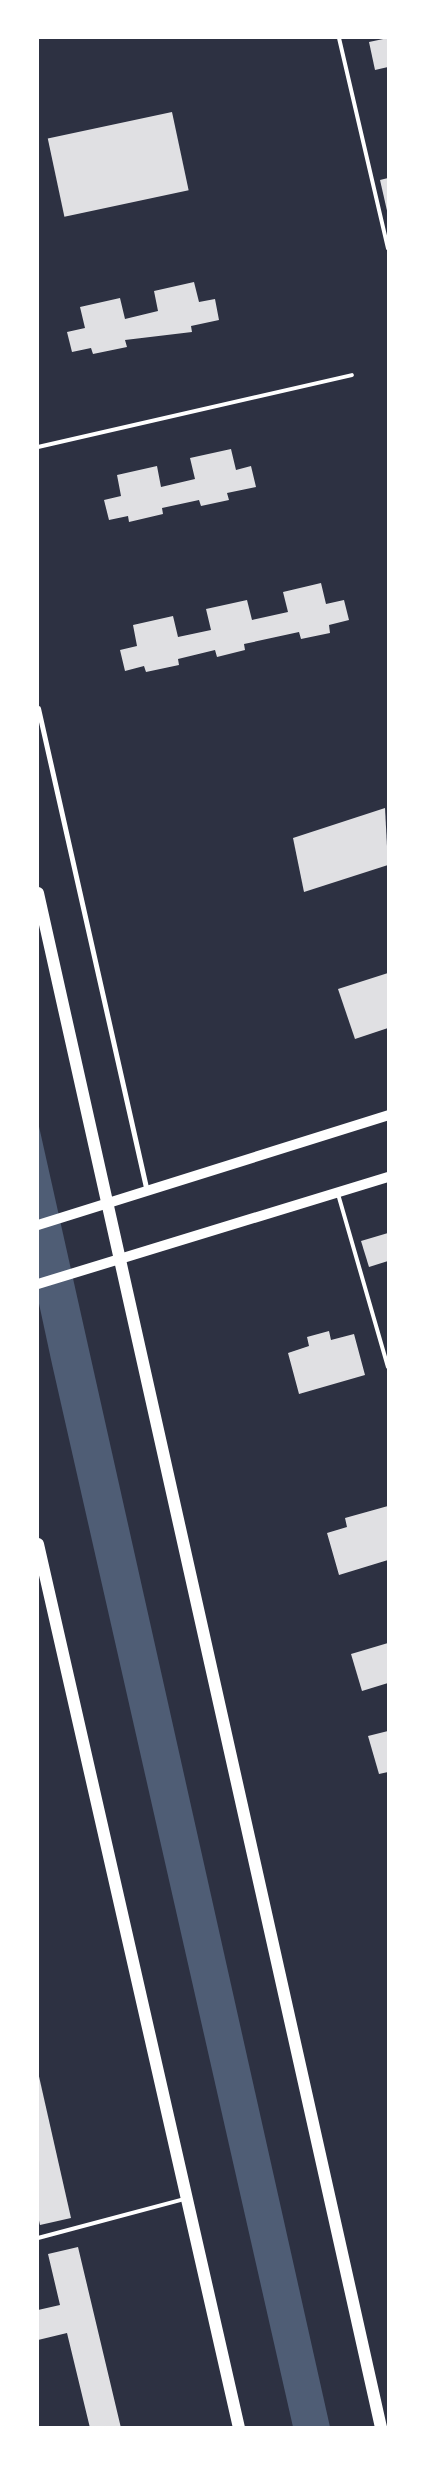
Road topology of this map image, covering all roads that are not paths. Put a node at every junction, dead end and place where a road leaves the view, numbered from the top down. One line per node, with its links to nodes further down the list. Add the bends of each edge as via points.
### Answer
1 (339, 38): 2 (lane)
2 (388, 248)
3 (352, 375): 4 (lane)
4 (38, 447)
5 (38, 708): 9 (street)
6 (38, 893): 11 (main road)
7 (388, 1115): 9 (main road)
8 (388, 1177): 10 (main road)
9 (147, 1191): 11 (main road)
10 (338, 1192): 13 (main road); 15 (lane)
11 (107, 1203): 12 (main road); 13 (main road)
12 (38, 1225)
13 (120, 1260): 14 (main road); 19 (main road)
14 (38, 1284)
15 (388, 1367)
16 (38, 1544): 17 (main road)
17 (185, 2199): 18 (lane); 20 (main road)
18 (38, 2238)
19 (383, 2424)
20 (239, 2428)

